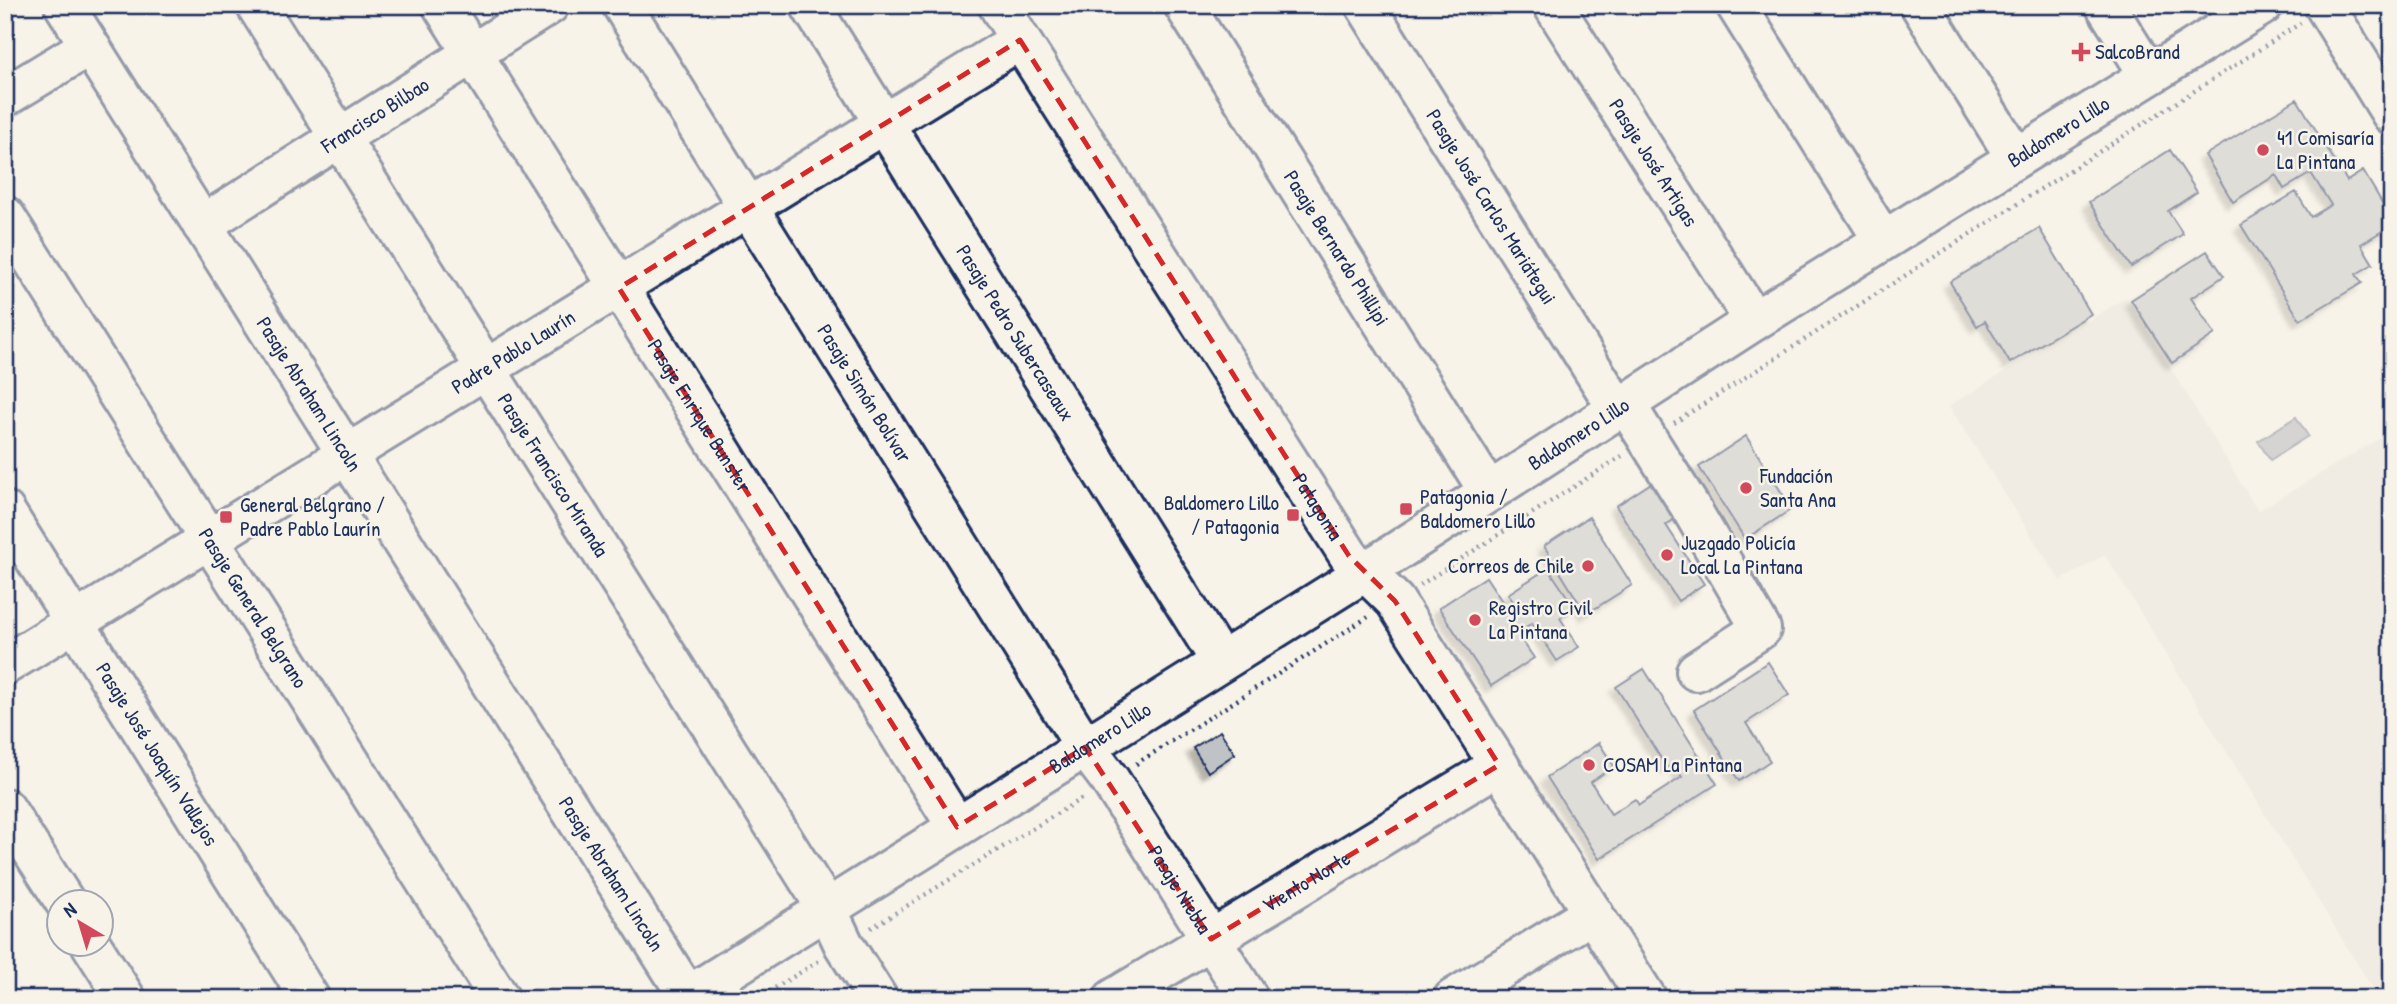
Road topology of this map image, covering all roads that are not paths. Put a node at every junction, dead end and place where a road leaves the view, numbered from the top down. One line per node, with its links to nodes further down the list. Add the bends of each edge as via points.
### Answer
1 (64, 5): 17 (street, Pasaje Abraham Lincoln)
2 (256, 5): 23 (street, Pasaje Francisco Miranda)
3 (442, 5): 18 (street, Pasaje Enrique Bunster)
4 (549, 5): 18 (street, Francisco Bilbao)
5 (622, 5): 25 (street, Pasaje Simón Bolívar)
6 (810, 5): 22 (street, Pasaje Pedro Subercaseaux)
7 (998, 5): 16 (street, Patagonia)
8 (1184, 5): 34 (street, Pasaje Bernardo Phillipi)
9 (1365, 5): 32 (street, Pasaje José Carlos Mariátegui)
10 (1553, 5): 30 (street, Pasaje José Artigas)
11 (1736, 5): 28 (street)
12 (1920, 5): 24 (street)
13 (2105, 5): 19 (street)
14 (2263, 5): 19 (street, Baldomero Lillo)
15 (2324, 6): 21 (street)
16 (1020, 40): 22 (street, Padre Pablo Laurín); 37 (street, Patagonia, via 1349,556)
17 (89, 46): 20 (street); 27 (street, Pasaje Abraham Lincoln)
18 (472, 54): 23 (street, Francisco Bilbao); 29 (street, Pasaje Enrique Bunster)
19 (2149, 75): 24 (street, Baldomero Lillo)
20 (5, 97)
21 (2392, 115)
22 (885, 125): 25 (street, Padre Pablo Laurín); 39 (street, Pasaje Pedro Subercaseaux)
23 (340, 137): 27 (street, Francisco Bilbao); 31 (street, Pasaje Francisco Miranda)
24 (2016, 158): 28 (street, Baldomero Lillo)
25 (749, 208): 29 (street, Padre Pablo Laurín); 42 (street, Pasaje Simón Bolívar)
26 (5, 216): 36 (street, Pasaje General Belgrano)
27 (202, 225): 33 (street, Pasaje Abraham Lincoln)
28 (1883, 240): 30 (street, Baldomero Lillo)
29 (619, 288): 31 (street, Padre Pablo Laurín); 46 (street, Pasaje Enrique Bunster)
30 (1754, 321): 32 (street, Baldomero Lillo)
31 (488, 369): 33 (street, Padre Pablo Laurín); 48 (street, Pasaje Francisco Miranda)
32 (1621, 405): 34 (street, Baldomero Lillo); 41 (street, Pasaje José Carlos Mariátegui, via 1689,505 1760,629)
33 (347, 455): 36 (street, Padre Pablo Laurín); 52 (street, Pasaje Abraham Lincoln)
34 (1489, 492): 37 (street, Baldomero Lillo)
35 (5, 511): 38 (street, Pasaje José Joaquín Vallejos)
36 (208, 541): 38 (street, Padre Pablo Laurín); 55 (street, Pasaje General Belgrano)
37 (1365, 572): 39 (street, Baldomero Lillo); 43 (street, Patagonia, via 1395,601)
38 (75, 622): 40 (street, Padre Pablo Laurín); 54 (street, Pasaje José Joaquín Vallejos)
39 (1221, 662): 42 (street, Baldomero Lillo)
40 (5, 665)
41 (1696, 671)
42 (1085, 747): 44 (street, Pasaje Simón Bolívar); 46 (street, Baldomero Lillo)
43 (1499, 765): 49 (street, Patagonia); 50 (street, Viento Norte)
44 (1110, 780): 50 (street, Pasaje Niebla)
45 (5, 807): 47 (street)
46 (957, 827): 48 (street, Baldomero Lillo)
47 (56, 888)
48 (827, 909): 52 (street, Baldomero Lillo); 56 (street, Pasaje Francisco Miranda)
49 (1593, 913): 59 (street); 60 (street, Patagonia)
50 (1211, 939): 57 (street, Viento Norte); 58 (street, Pasaje Niebla)
51 (100, 958): 53 (street)
52 (685, 997)
53 (126, 999)
54 (310, 999)
55 (499, 999)
56 (878, 999)
57 (1113, 999)
58 (1249, 999)
59 (1453, 999)
60 (1647, 999)

